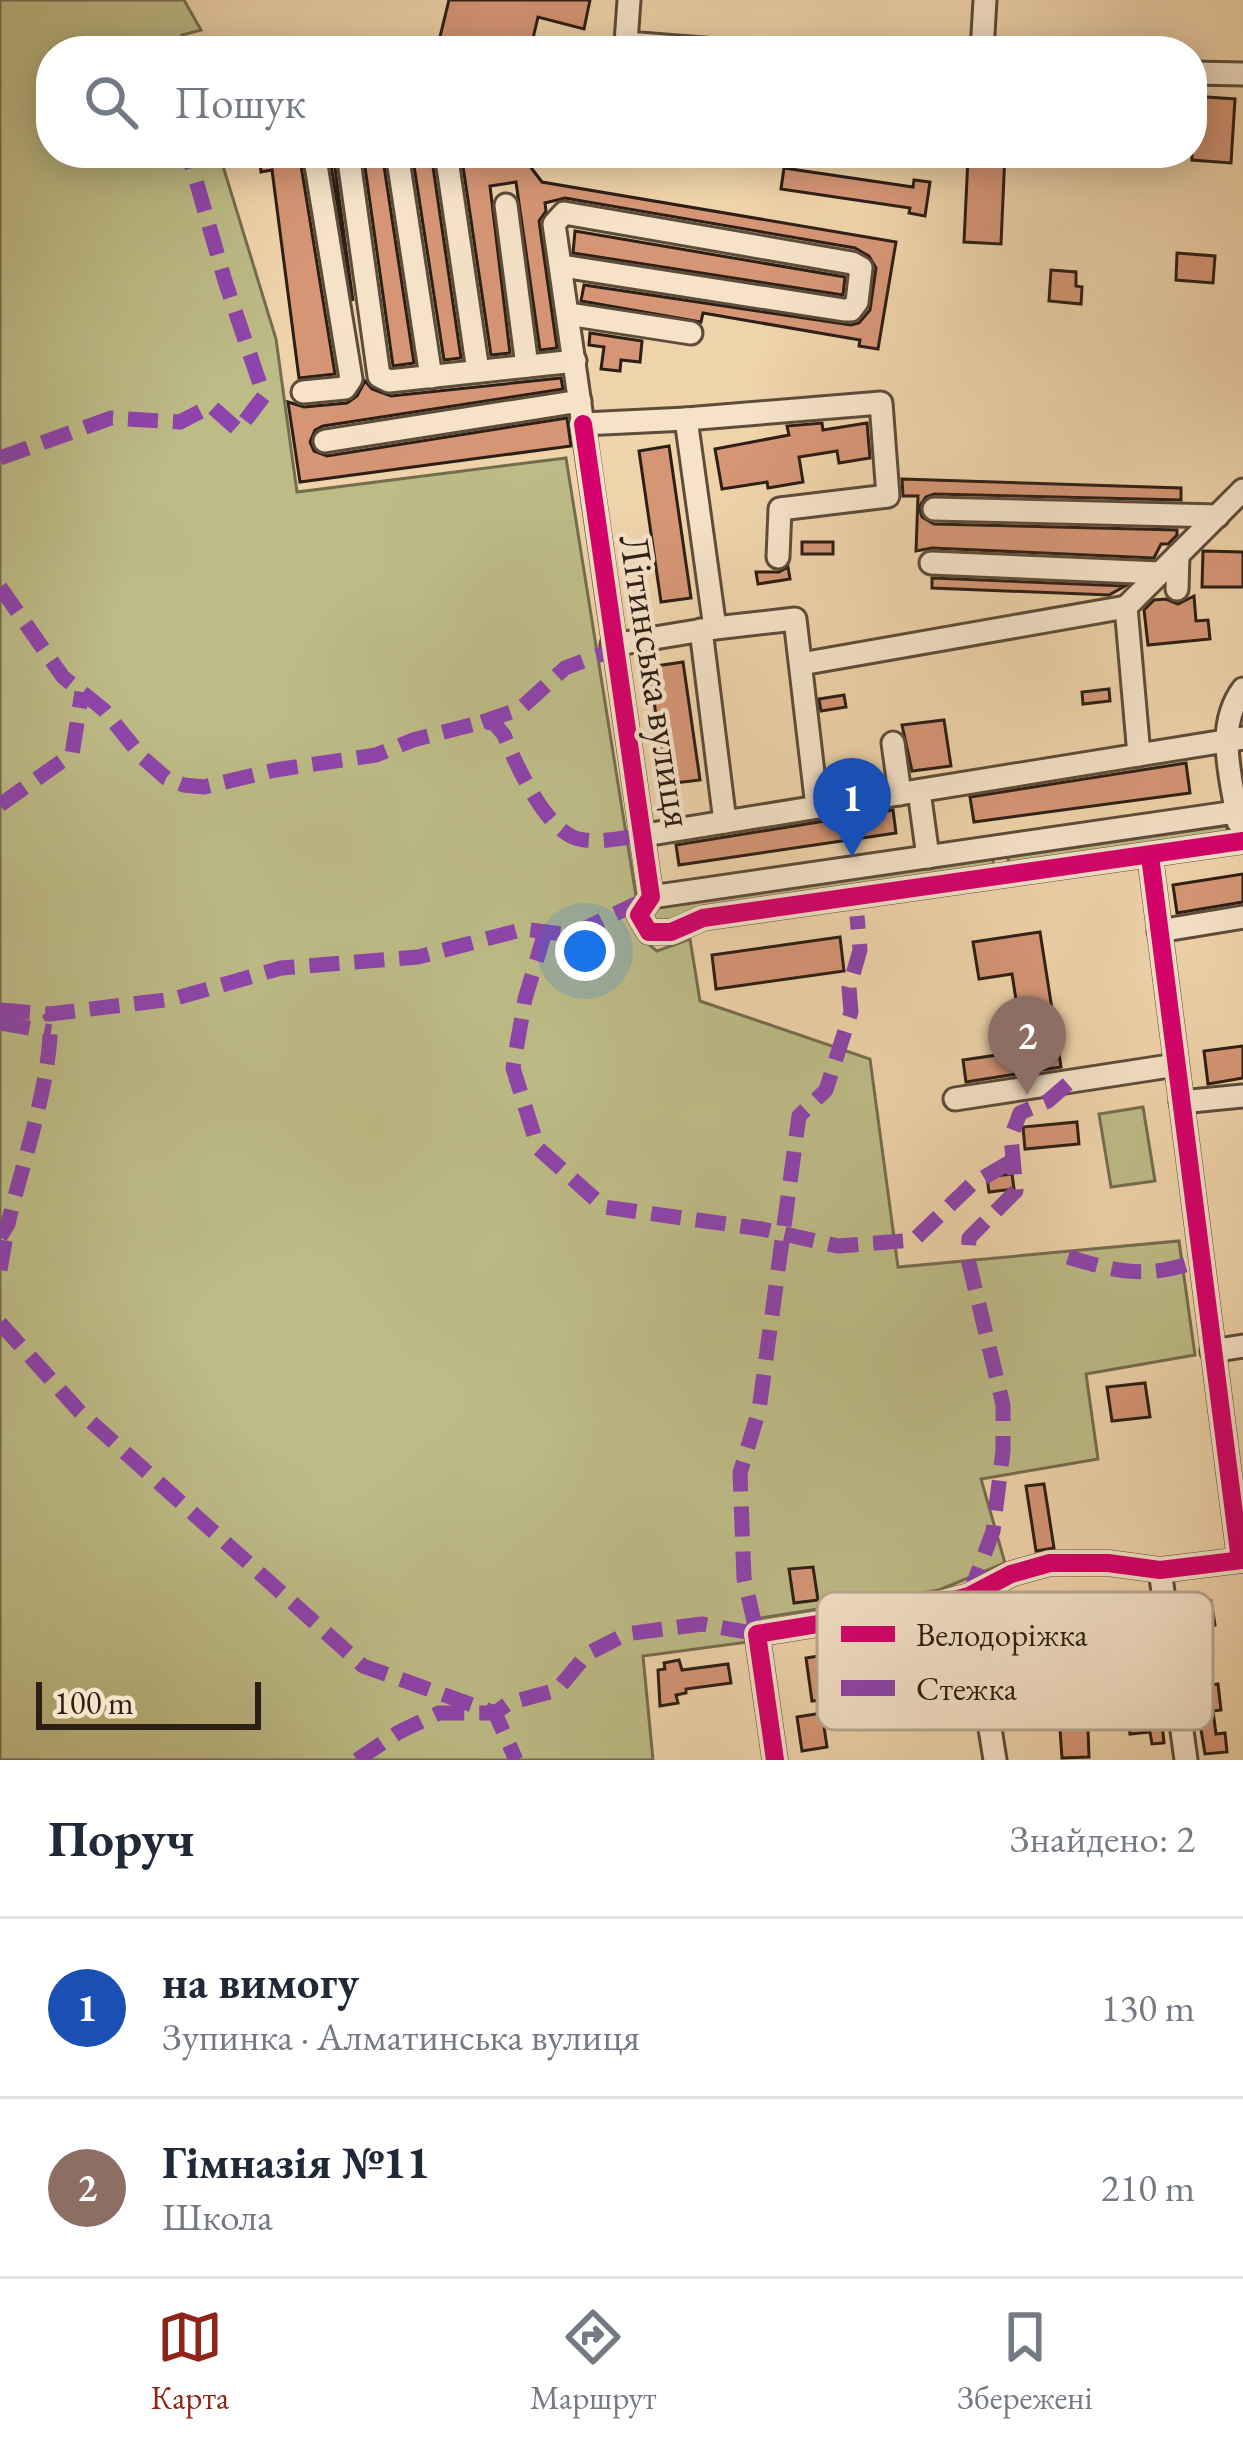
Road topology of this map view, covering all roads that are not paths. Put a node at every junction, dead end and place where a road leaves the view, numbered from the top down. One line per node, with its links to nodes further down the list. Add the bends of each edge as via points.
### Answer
1 (629, 0): 3 (street)
2 (985, 0): 4 (street)
3 (626, 36)
4 (983, 36)
5 (1207, 73): 6 (street)
6 (1243, 74)
7 (316, 168): 19 (street, via 351,380 345,388)
8 (350, 168): 18 (street, via 379,376)
9 (399, 168): 18 (street)
10 (448, 168): 17 (street)
11 (506, 205): 16 (street)
12 (562, 266): 12 (street, Літинська вулиця, via 844,310 855,307 862,273 852,262 564,212 554,224); 13 (street, Літинська вулиця)
13 (568, 314): 14 (street); 15 (street, Літинська вулиця)
14 (691, 333)
15 (574, 361): 16 (street); 20 (street, Літинська вулиця)
16 (527, 366): 17 (street)
17 (478, 371): 18 (street)
18 (431, 376)
19 (302, 392)
20 (581, 412): 21 (street); 22 (street); 31 (street, Літинська вулиця)
21 (686, 418): 26 (street, via 881,404 888,496 780,509); 30 (street)
22 (326, 441)
23 (1243, 490): 25 (street)
24 (934, 509): 25 (street)
25 (1218, 517): 28 (street, via 1178,555)
26 (778, 557)
27 (931, 563): 28 (street)
28 (1168, 581): 29 (street)
29 (1126, 607): 32 (street); 36 (street)
30 (708, 629): 31 (street); 32 (street, via 796,619); 40 (street)
31 (612, 645): 41 (street, Літинська вулиця)
32 (801, 664): 38 (street)
33 (1243, 689): 34 (street)
34 (1234, 740): 36 (street); 39 (street)
35 (893, 743): 37 (street)
36 (1139, 755): 37 (street)
37 (909, 792): 38 (street); 44 (street)
38 (817, 807): 40 (street)
39 (1240, 812): 42 (street); 44 (street)
40 (725, 822): 41 (street)
41 (645, 836): 45 (street, Літинська вулиця)
42 (1242, 841): 43 (street)
43 (1150, 856): 45 (street, Літинська вулиця, via 703,918 659,935 639,915); 47 (street)
44 (928, 857): 45 (street)
45 (651, 897)
46 (1243, 917): 47 (street)
47 (1160, 931): 48 (street)
48 (1176, 1065): 50 (street); 51 (street)
49 (1243, 1096): 51 (street)
50 (955, 1100)
51 (1181, 1102): 53 (street)
52 (1243, 1346): 53 (street)
53 (1213, 1351): 54 (street)
54 (1241, 1560): 55 (street)
55 (1160, 1570): 56 (street, via 1050,1563); 57 (street)
56 (975, 1592)
57 (1163, 1592)
58 (817, 1623): 61 (street, via 758,1634)
59 (989, 1730): 62 (street)
60 (1182, 1730): 63 (street)
61 (775, 1760)
62 (994, 1760)
63 (1186, 1760)

